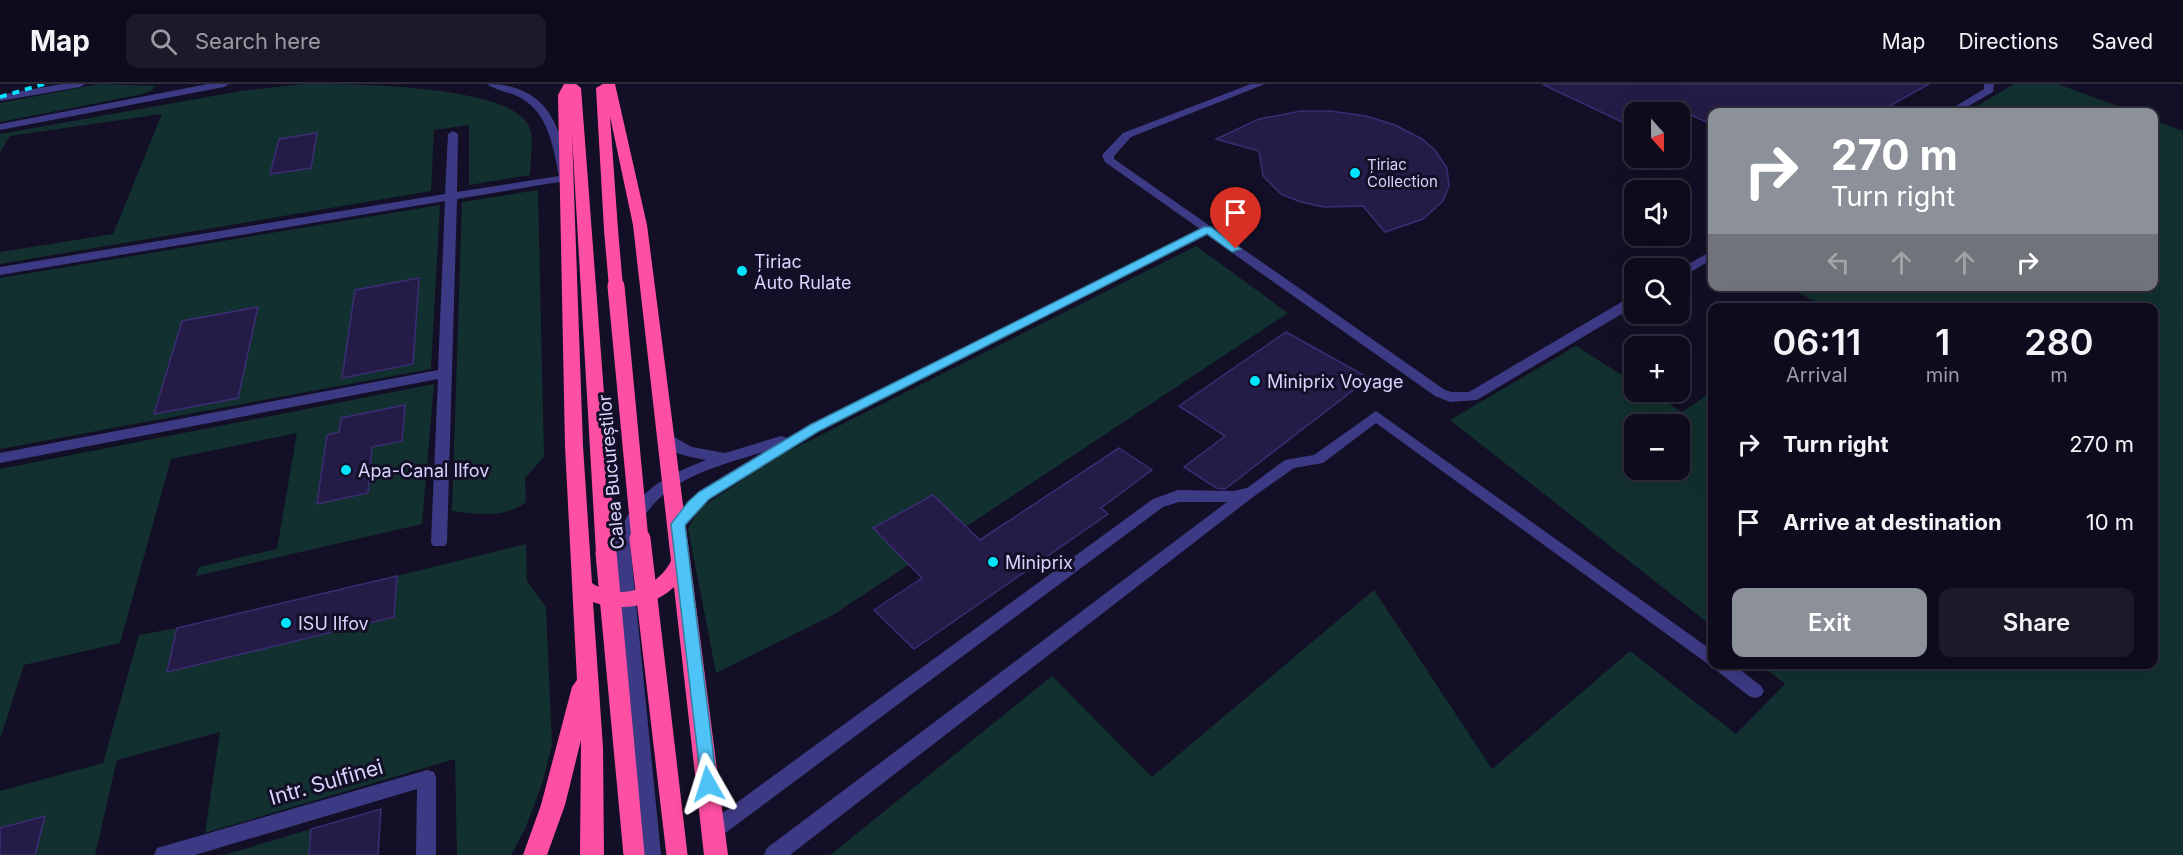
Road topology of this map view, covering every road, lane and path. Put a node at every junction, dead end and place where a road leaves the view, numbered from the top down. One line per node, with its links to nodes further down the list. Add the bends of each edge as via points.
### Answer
1 (80, 84): 11 (street)
2 (166, 84): 12 (street)
3 (224, 84): 12 (street)
4 (492, 84): 16 (street, via 528,97 542,107 556,131)
5 (570, 84): 16 (highway, via 564,94)
6 (575, 84): 44 (highway, Calea Bucureștilor, bridge, via 606,553)
7 (602, 84): 46 (highway, Calea Bucureștilor, bridge, via 641,551)
8 (609, 84): 25 (highway, via 635,195)
9 (1260, 84): 18 (street, via 1127,135 1108,154 1109,160)
10 (1989, 84): 13 (street, via 1989,90)
11 (0, 98)
12 (138, 101): 14 (street)
13 (1958, 108)
14 (0, 127)
15 (453, 134): 17 (street)
16 (565, 178): 17 (street); 33 (highway)
17 (451, 197): 21 (street); 23 (street)
18 (1208, 230): 22 (street, via 1450,397 1472,398); 24 (street)
19 (1708, 257): 20 (street)
20 (1690, 268)
21 (0, 272)
22 (1624, 307)
23 (445, 373): 27 (street); 31 (street)
24 (814, 428): 26 (street); 30 (street, via 704,495)
25 (668, 440): 26 (street, via 688,452); 28 (highway)
26 (729, 457): 28 (street)
27 (0, 458)
28 (672, 481): 30 (highway); 34 (street, via 634,513 626,527 622,543)
29 (1252, 492): 35 (street, via 1290,464 1318,459 1376,416); 39 (street, via 1233,497 1178,496 1158,503); 48 (street)
30 (678, 524): 32 (highway)
31 (439, 542)
32 (681, 560): 34 (highway, via 671,578 651,592); 39 (highway)
33 (581, 585): 34 (highway, via 592,595); 36 (highway)
34 (627, 600): 45 (street)
35 (1708, 656)
36 (587, 668): 42 (highway, via 561,779); 43 (highway)
37 (1726, 669): 38 (street)
38 (1755, 691)
39 (713, 831): 47 (highway)
40 (164, 855): 41 (street, Intr. Sulfinei, via 427,778)
41 (426, 855)
42 (535, 855)
43 (592, 855)
44 (634, 855)
45 (651, 855)
46 (677, 855)
47 (716, 855)
48 (774, 855)

